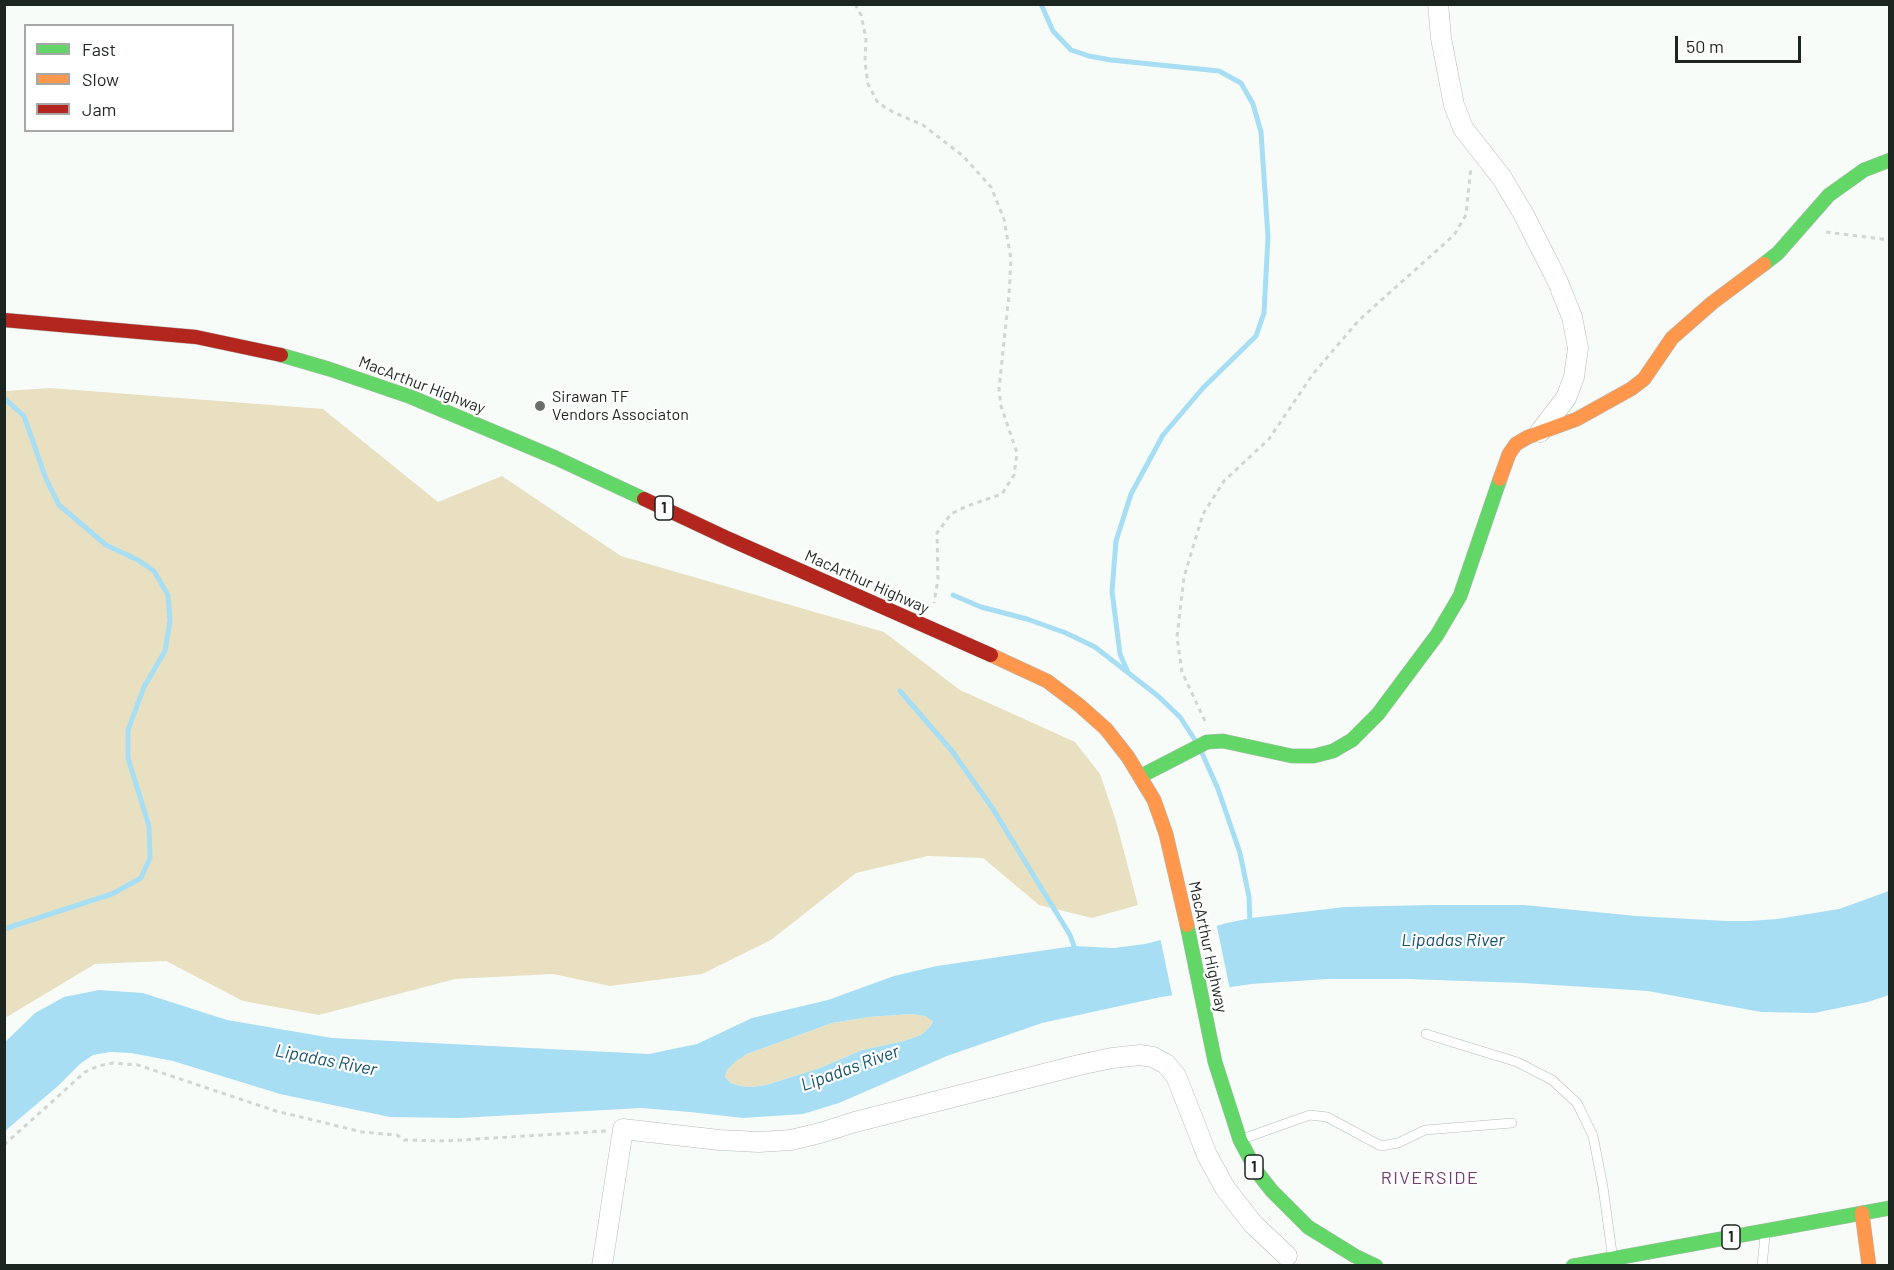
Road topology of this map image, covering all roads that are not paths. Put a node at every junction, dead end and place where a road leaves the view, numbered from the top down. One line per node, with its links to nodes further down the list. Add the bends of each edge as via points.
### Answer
1 (1438, 4): 4 (street, via 1454,105 1463,128 1502,178 1524,215 1572,317 1578,348 1574,377 1566,398)
2 (1890, 160): 4 (main road, via 1864,170 1829,195 1778,253 1672,338 1644,379 1577,419)
3 (4, 320): 5 (main road, MacArthur Highway / 1, via 196,337 273,353 411,397 476,423 1047,681 1106,729)
4 (1540, 432): 5 (main road, via 1516,444 1509,454 1460,596 1437,635 1367,726 1342,747 1314,756 1292,756 1223,741 1207,742)
5 (1141, 776): 8 (main road, MacArthur Highway / 1, via 1166,834 1215,1062)
6 (1426, 1034): 13 (lane, via 1517,1062 1552,1080 1577,1103 1593,1136)
7 (1512, 1123): 8 (lane, via 1425,1130 1381,1146 1327,1117 1310,1115)
8 (1240, 1140): 11 (main road, MacArthur Highway / 1, via 1257,1172)
9 (1890, 1208): 10 (main road, 1)
10 (1862, 1213): 12 (main road, 1); 19 (main road)
11 (1308, 1227): 14 (street); 16 (main road, MacArthur Highway / 1)
12 (1765, 1231): 13 (main road, 1); 18 (lane)
13 (1613, 1258): 17 (main road, 1)
14 (1283, 1261): 15 (street, via 1225,1188 1176,1076 1166,1064 1140,1055 1079,1065 791,1140 719,1140 623,1130)
15 (602, 1266)
16 (1376, 1266)
17 (1574, 1266)
18 (1762, 1266)
19 (1869, 1266)

